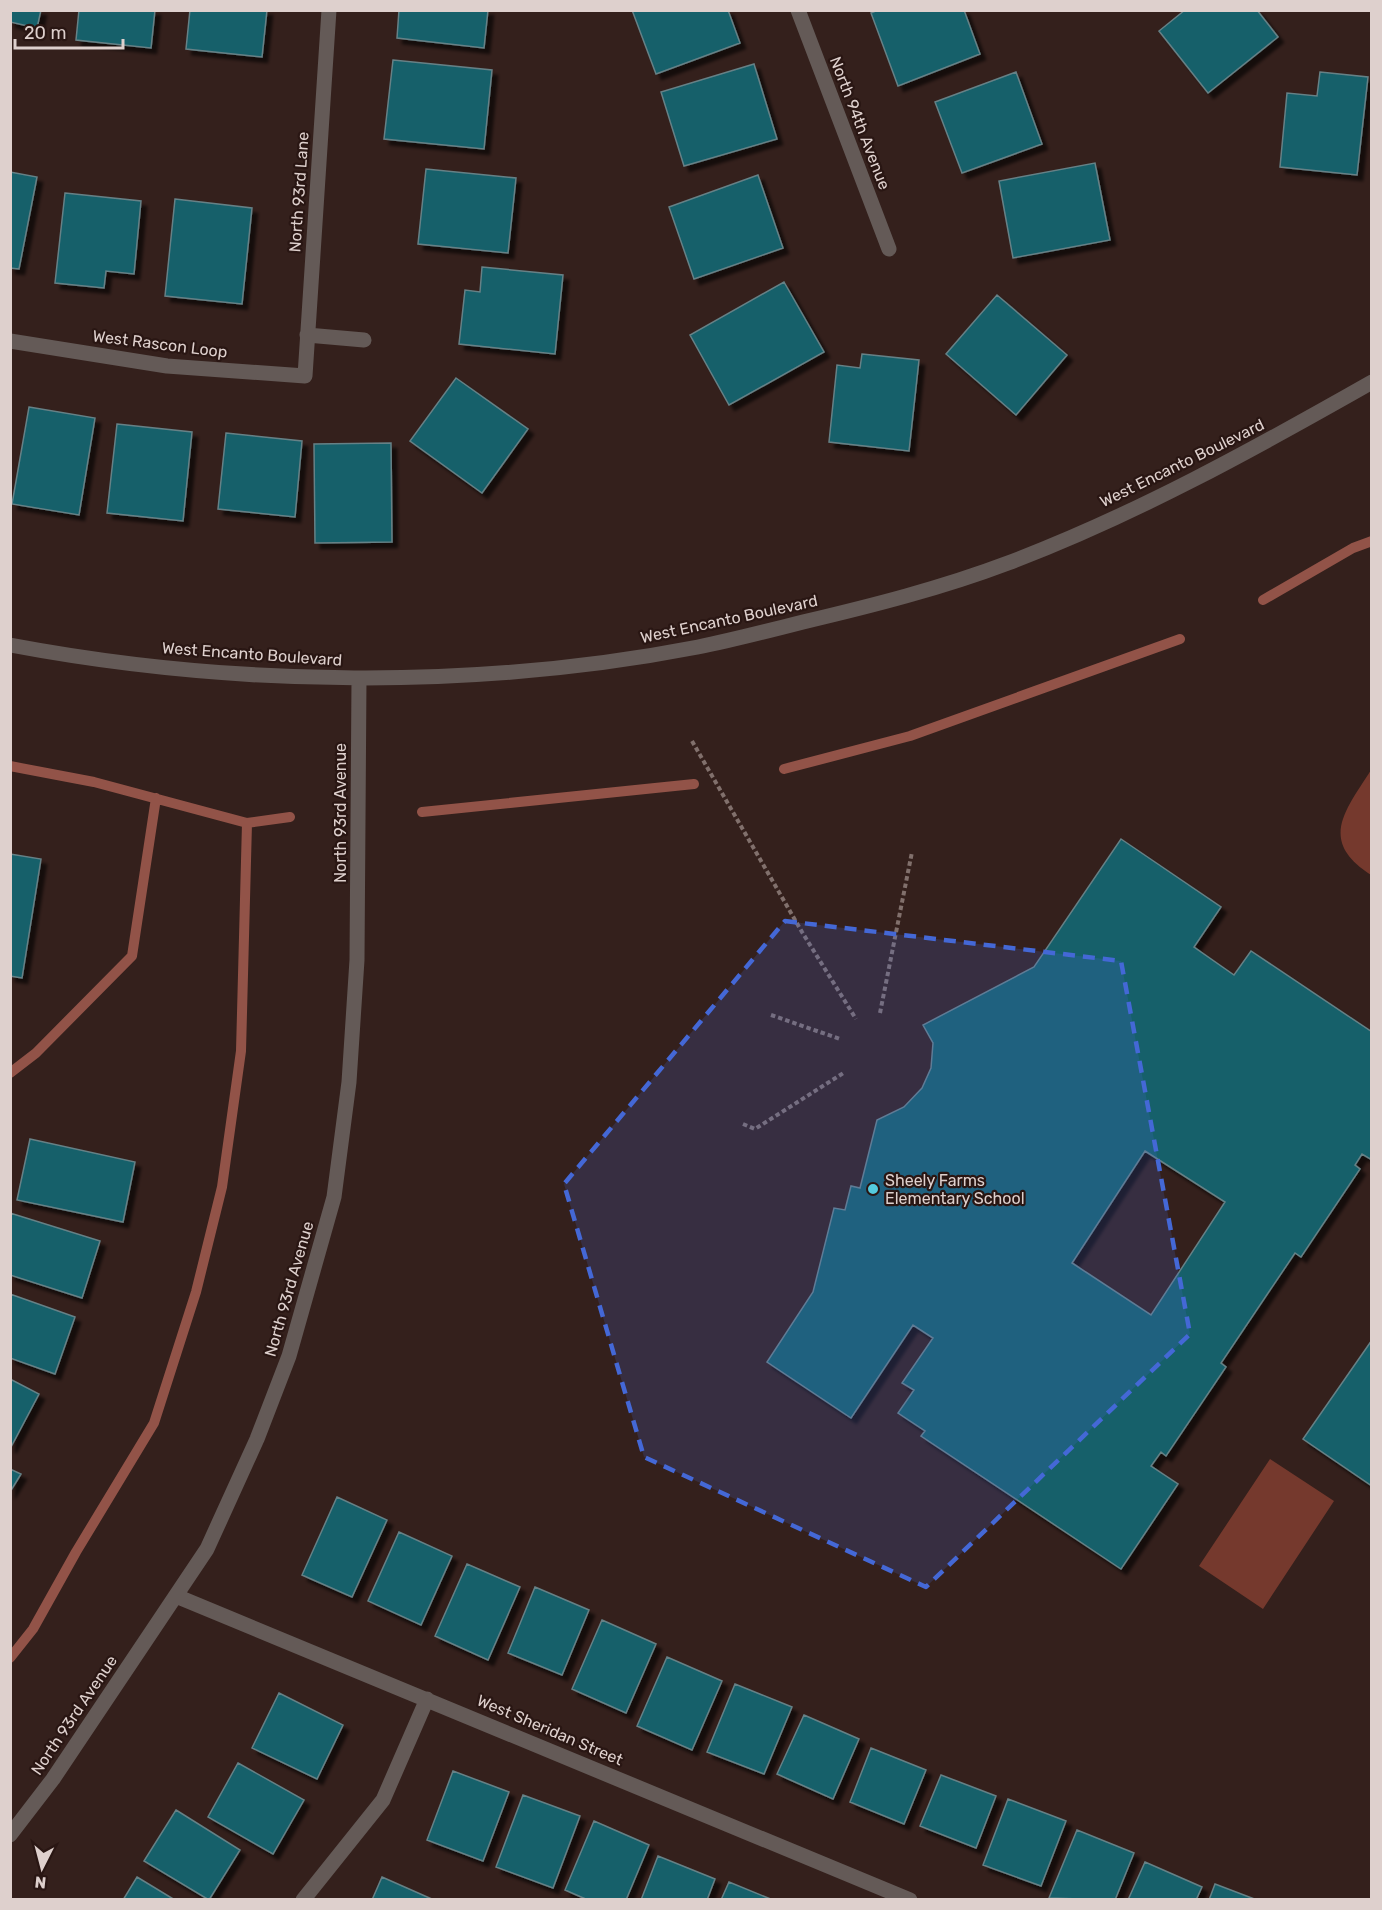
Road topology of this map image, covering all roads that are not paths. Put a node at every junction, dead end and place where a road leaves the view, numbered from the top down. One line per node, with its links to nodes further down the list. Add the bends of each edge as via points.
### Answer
1 (330, 10): 4 (street, North 93rd Lane)
2 (798, 10): 3 (street, North 94th Avenue)
3 (889, 249)
4 (307, 335): 5 (street); 7 (street, North 93rd Lane)
5 (364, 340)
6 (10, 341): 7 (street, West Rascon Loop, via 166,366)
7 (305, 376)
8 (1371, 382): 10 (street, West Encanto Boulevard, via 1218,469 1108,520 1006,564 852,611 699,647 626,658 492,674)
9 (10, 645): 10 (street, West Encanto Boulevard, via 127,662)
10 (359, 679): 11 (street, North 93rd Avenue, via 357,960 349,1082 334,1197 289,1356 257,1439 207,1548)
11 (176, 1596): 12 (street, West Sheridan Street); 13 (street, North 93rd Avenue, via 54,1779)
12 (427, 1699): 14 (street, via 383,1800); 15 (street, West Sheridan Street)
13 (10, 1835)
14 (303, 1899)
15 (910, 1899)

